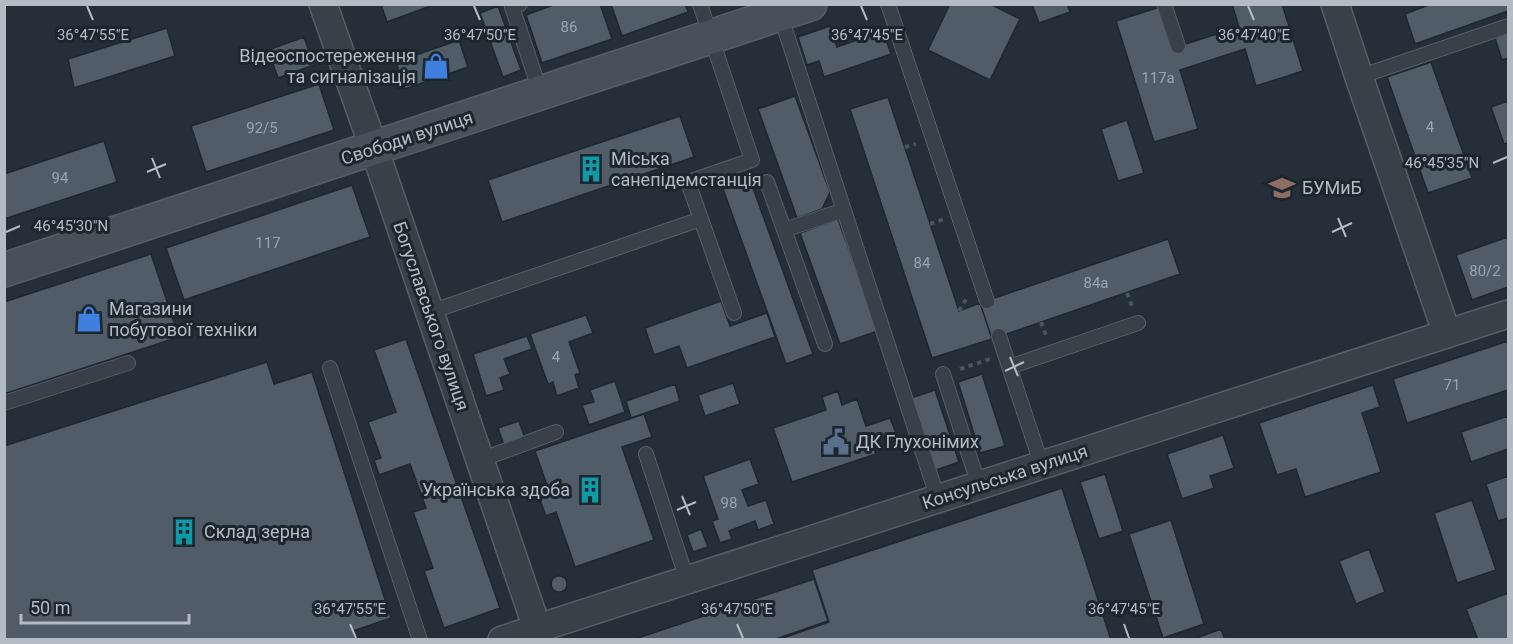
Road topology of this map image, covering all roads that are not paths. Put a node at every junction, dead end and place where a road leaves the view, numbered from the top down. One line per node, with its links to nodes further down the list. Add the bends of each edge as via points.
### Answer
1 (322, 4): 13 (street, Богуславського вулиця)
2 (520, 4): 12 (lane, via 512,8)
3 (700, 4): 9 (lane)
4 (888, 4): 19 (lane)
5 (1164, 4): 10 (lane)
6 (1335, 4): 11 (street)
7 (795, 9): 9 (main road, Свободи вулиця); 15 (lane)
8 (1509, 26): 11 (lane)
9 (711, 37): 12 (main road, Свободи вулиця); 16 (lane, via 752,160 688,182)
10 (1178, 46)
11 (1359, 77): 24 (street)
12 (541, 94): 13 (main road, Свободи вулиця)
13 (374, 149): 18 (main road, Свободи вулиця); 20 (street, Богуславського вулиця)
14 (767, 182): 17 (lane)
15 (844, 210): 17 (lane); 37 (lane)
16 (701, 219): 20 (lane); 21 (lane)
17 (784, 230): 26 (lane)
18 (4, 270)
19 (987, 301)
20 (430, 312): 34 (street, Богуславського вулиця)
21 (734, 313)
22 (1509, 314): 24 (street, Консульська вулиця)
23 (1138, 323): 28 (lane)
24 (1447, 334): 35 (street, Консульська вулиця)
25 (999, 336): 28 (lane)
26 (825, 344)
27 (128, 363): 31 (lane)
28 (1009, 367): 35 (lane)
29 (330, 368): 40 (lane)
30 (943, 375): 36 (lane)
31 (4, 403)
32 (556, 432): 34 (lane)
33 (646, 454): 38 (lane)
34 (480, 460): 39 (street, Богуславського вулиця)
35 (1042, 466): 36 (street, Консульська вулиця)
36 (979, 486): 37 (street, Консульська вулиця)
37 (939, 499): 38 (street, Консульська вулиця)
38 (687, 580): 39 (street, Консульська вулиця)
39 (537, 628): 41 (street, Консульська вулиця)
40 (420, 639)
41 (502, 639)

